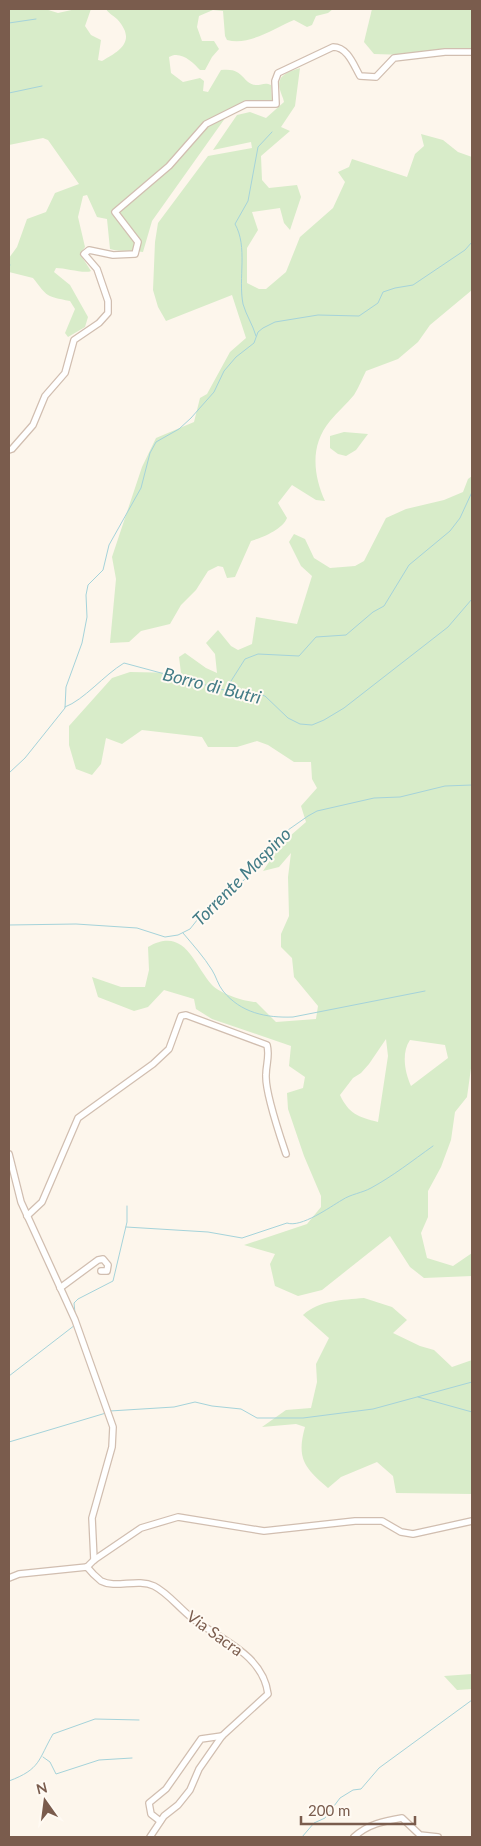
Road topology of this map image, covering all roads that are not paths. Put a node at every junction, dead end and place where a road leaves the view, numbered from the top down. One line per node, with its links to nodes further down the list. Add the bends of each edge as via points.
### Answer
1 (472, 52): 2 (street, via 394,58 376,77 360,76 347,54 333,47 278,72 276,104 246,104 206,124 169,166 115,212 138,242 135,254 113,255 90,250 84,254 97,269 108,301 108,313 99,324 74,340 65,373 45,396 34,425)
2 (9, 450)
3 (9, 1154): 5 (street)
4 (286, 1154): 5 (street, via 266,1076 270,1054 267,1045 186,1015 181,1016 169,1049 164,1054 78,1118 42,1202)
5 (27, 1216): 7 (street)
6 (101, 1270): 7 (street, via 107,1271 108,1265 103,1259)
7 (60, 1288): 9 (street, via 75,1320 113,1427 112,1447 92,1518)
8 (472, 1521): 9 (street, via 413,1534 401,1532 382,1521 264,1531 178,1517 141,1528)
9 (94, 1560): 10 (street)
10 (87, 1567): 11 (street, via 19,1574); 12 (street, Via Sacra, via 102,1581 143,1582 155,1586 192,1619 245,1654 265,1682 268,1694)
11 (9, 1578)
12 (222, 1736): 13 (street, Via Sacra, via 199,1769 190,1790); 13 (street, via 201,1738 166,1789 149,1803 151,1814)
13 (160, 1821): 14 (street, Via Sacra)
14 (150, 1837)
15 (354, 1837): 16 (street, via 383,1821 402,1818 420,1835)
16 (438, 1837)

